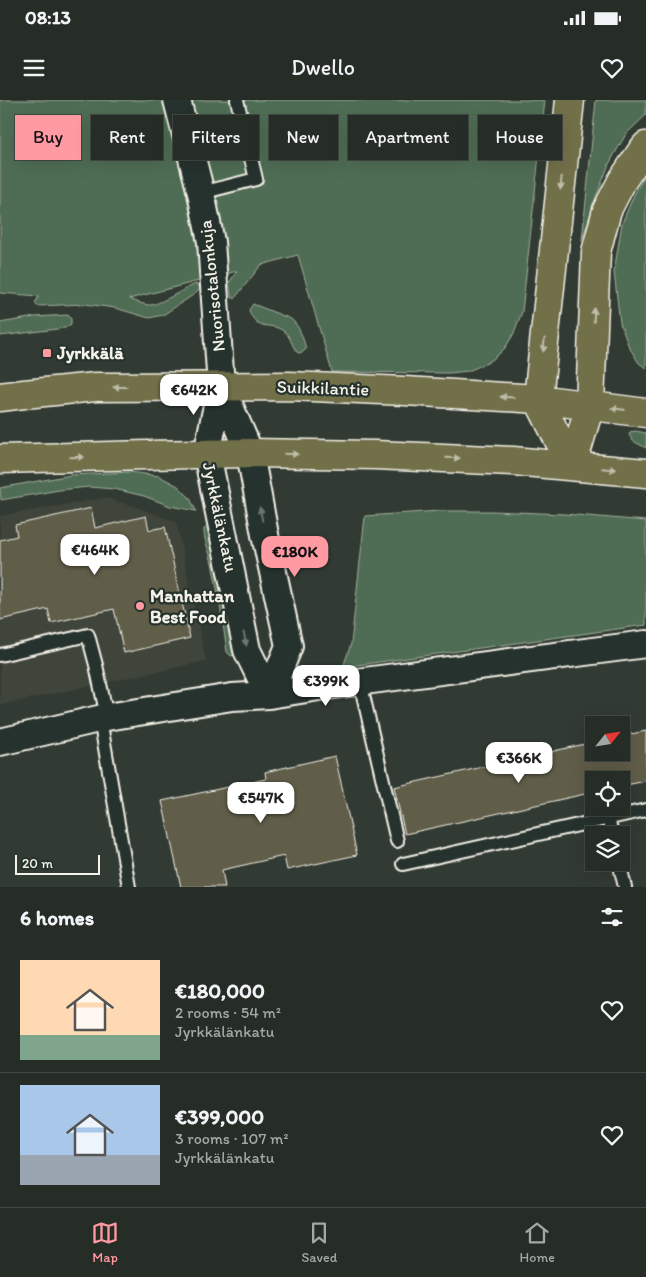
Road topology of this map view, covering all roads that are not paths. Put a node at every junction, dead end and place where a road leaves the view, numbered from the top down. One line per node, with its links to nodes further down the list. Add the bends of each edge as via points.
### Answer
1 (177, 100): 5 (street, Nuorisotalonkuja)
2 (237, 100): 5 (lane, via 256,180)
3 (570, 100): 8 (main road, one-way to 8)
4 (646, 146): 9 (main road, one-way to 4, via 596,252 607,210)
5 (200, 193): 6 (street, Nuorisotalonkuja, via 211,242)
6 (221, 386): 7 (main road, Suikkilantie, one-way to 7, via 96,387); 8 (main road, Suikkilantie, one-way to 6, via 290,386); 11 (street); 12 (street, Jyrkkälänkatu)
7 (0, 397)
8 (538, 399): 9 (main road, Suikkilantie); 14 (main road)
9 (590, 405): 10 (main road, Suikkilantie, one-way to 9); 14 (main road)
10 (646, 412)
11 (250, 453): 12 (main road); 14 (main road, one-way to 14, via 375,455); 19 (street, one-way to 11, via 289,646)
12 (207, 454): 13 (main road, one-way to 12); 19 (street, Jyrkkälänkatu, one-way to 19, via 247,650)
13 (0, 459)
14 (572, 466): 15 (main road, one-way to 15)
15 (646, 473)
16 (646, 644): 18 (street)
17 (0, 655): 20 (lane, via 88,635)
18 (360, 682): 19 (street); 25 (lane)
19 (269, 696): 20 (street, via 232,697)
20 (104, 718): 21 (street); 28 (lane)
21 (0, 742)
22 (646, 810): 23 (lane)
23 (608, 818): 24 (lane); 26 (lane)
24 (610, 826)
25 (398, 841)
26 (403, 864)
27 (621, 871): 29 (lane)
28 (129, 887)
29 (625, 887)

